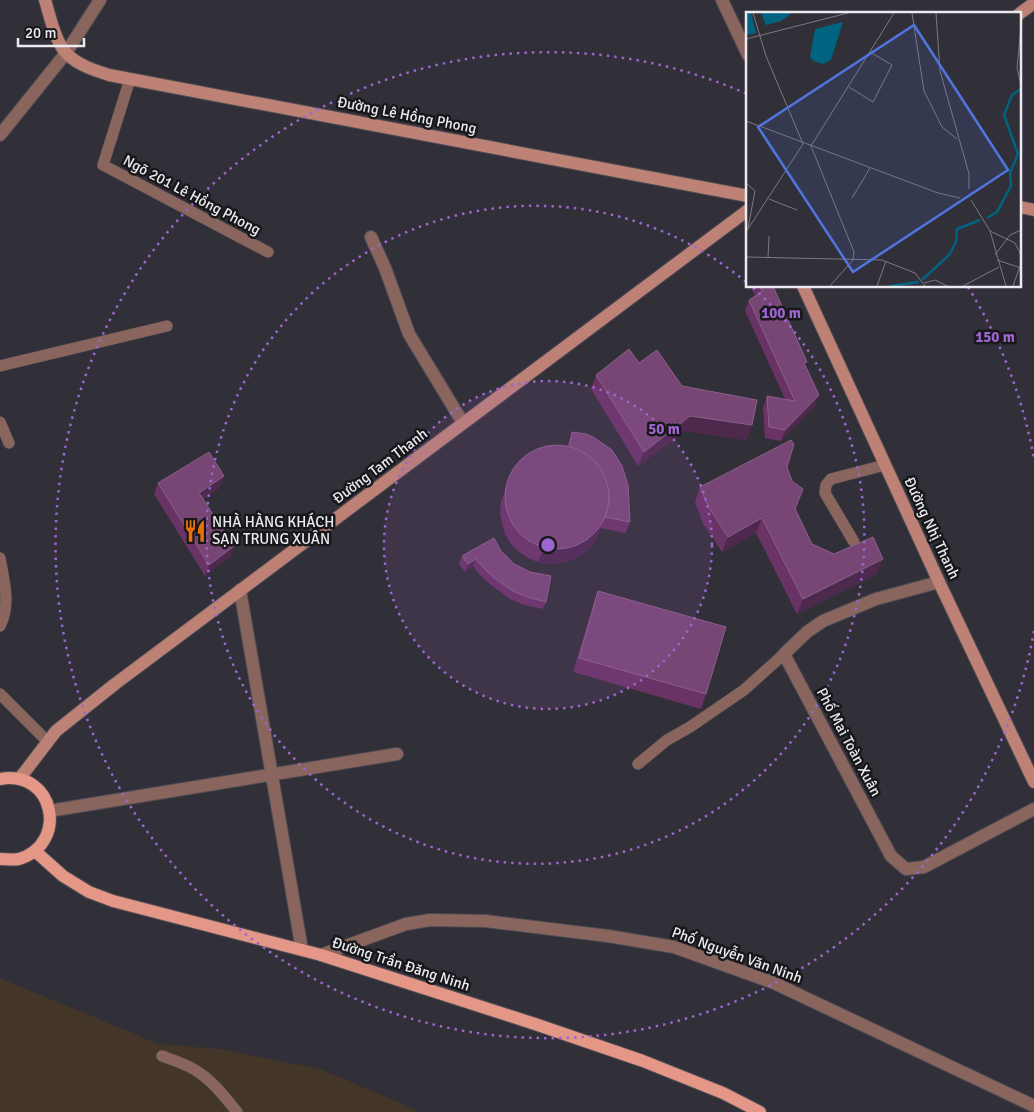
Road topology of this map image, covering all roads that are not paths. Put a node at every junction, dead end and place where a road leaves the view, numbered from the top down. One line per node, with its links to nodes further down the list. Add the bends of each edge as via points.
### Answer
1 (45, 0): 7 (street)
2 (100, 0): 7 (street)
3 (722, 0): 6 (street)
4 (1034, 3): 5 (street)
5 (1022, 12)
6 (746, 50)
7 (66, 53): 8 (street, Đường Lê Hồng Phong, via 92,70); 9 (street)
8 (130, 79): 10 (street, Đường Lê Hồng Phong); 13 (lane, Ngõ 201 Lê Hồng Phong, via 103,165)
9 (0, 135)
10 (746, 196)
11 (746, 211): 18 (street, Đường Tam Thanh)
12 (371, 237): 18 (street, via 410,334)
13 (268, 252)
14 (803, 288): 20 (street, Đường Nhị Thanh)
15 (167, 326): 16 (lane)
16 (0, 366)
17 (0, 422): 19 (lane)
18 (463, 423): 24 (street, Đường Tam Thanh)
19 (9, 443)
20 (885, 465): 21 (lane, via 831,479 826,485 825,493); 23 (street, Đường Nhị Thanh)
21 (854, 542)
22 (0, 558): 25 (lane, via 7,600)
23 (939, 582): 26 (street, via 876,599 823,621); 34 (street, Đường Nhị Thanh)
24 (240, 590): 28 (street, Đường Tam Thanh, via 115,684 56,731); 31 (street)
25 (0, 626)
26 (784, 654): 30 (lane, via 744,690 667,740); 35 (street, Phố Mai Toàn Xuân, via 891,856 906,869 924,867)
27 (0, 694): 28 (lane)
28 (48, 742): 32 (street, Đường Tam Thanh)
29 (397, 754): 31 (street)
30 (638, 764)
31 (272, 774): 36 (street); 39 (street)
32 (20, 778): 33 (main road); 36 (main road, via 36,786 47,801)
33 (0, 779)
34 (1034, 782)
35 (1034, 809)
36 (49, 811): 37 (main road, via 51,819 46,837)
37 (35, 851): 38 (main road, via 18,859); 39 (main road, Đường Trần Đăng Ninh, via 64,876 89,892 113,901)
38 (0, 859)
39 (302, 950): 40 (main road, Đường Trần Đăng Ninh)
40 (321, 956): 42 (street, Phố Nguyễn Văn Ninh, via 406,924 430,920 485,921 674,947 774,983); 43 (main road, Đường Trần Đăng Ninh, via 643,1061 723,1093)
41 (162, 1056): 44 (lane, via 195,1070)
42 (1034, 1106)
43 (755, 1111)
44 (237, 1112)

